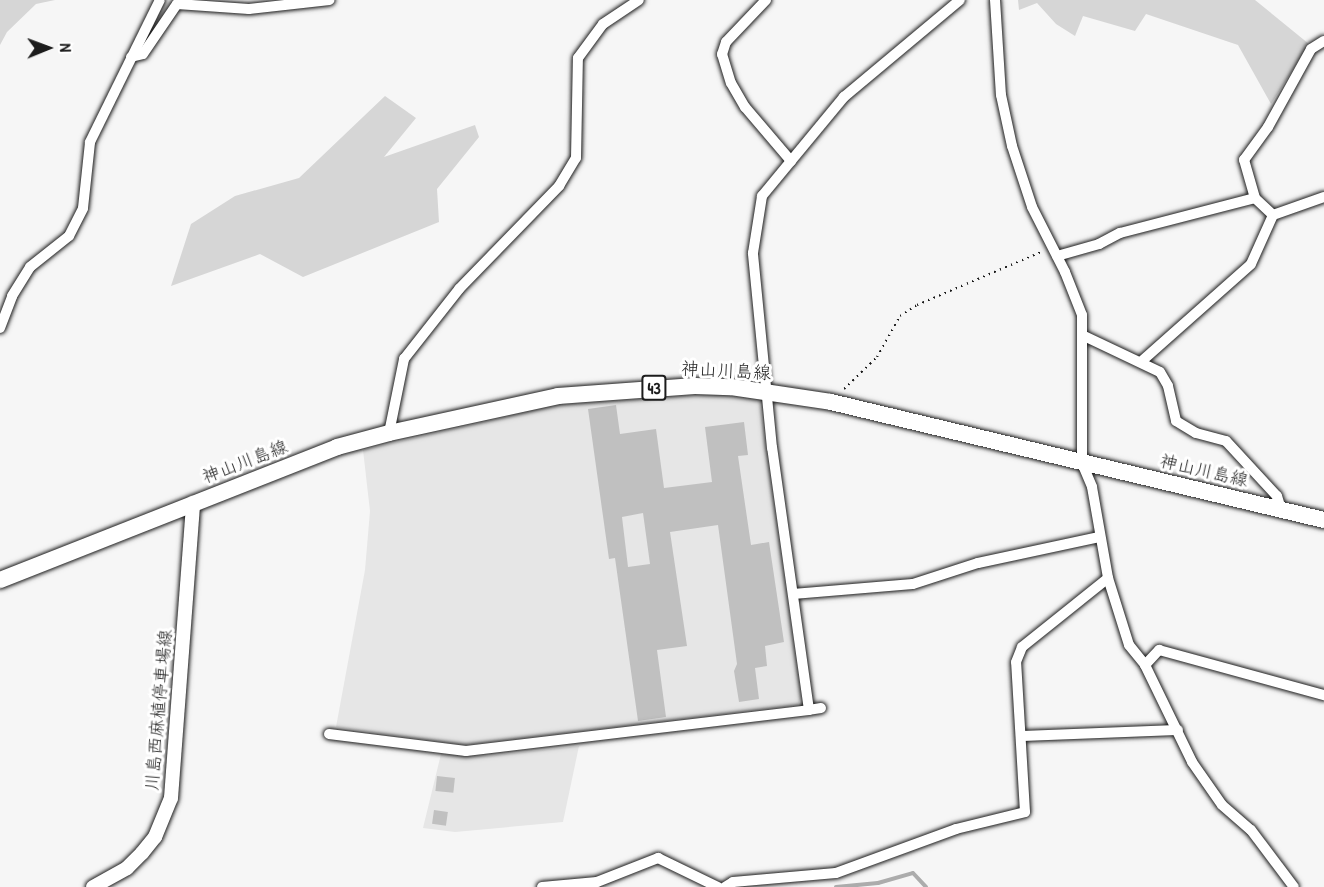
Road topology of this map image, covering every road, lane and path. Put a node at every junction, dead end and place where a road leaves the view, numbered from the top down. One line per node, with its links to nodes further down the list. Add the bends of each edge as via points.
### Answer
1 (160, 0): 8 (street)
2 (330, 0): 8 (street, via 249,9 177,4 143,54)
3 (639, 0): 19 (street, via 603,24 578,58 576,159 558,186 459,289 404,359)
4 (765, 0): 9 (street, via 726,42 722,54 731,83 746,107)
5 (960, 0): 9 (street, via 844,97)
6 (995, 0): 13 (street, via 1001,95 1012,146 1032,207)
7 (1324, 41): 11 (street, via 1311,49 1268,127 1244,160)
8 (131, 57): 14 (street, via 90,142 83,208 69,236 30,267 12,296)
9 (791, 161): 17 (street, via 762,195 753,253)
10 (1324, 197): 12 (street)
11 (1254, 198): 12 (street); 13 (street, via 1120,233 1099,244)
12 (1273, 215): 16 (street, via 1251,264)
13 (1054, 252): 15 (street, via 1077,298); 18 (path, via 917,304 895,324 877,357)
14 (0, 328)
15 (1082, 335): 16 (street); 20 (street)
16 (1143, 360): 22 (street, via 1160,372 1168,386 1176,421 1196,434 1226,441 1276,496)
17 (766, 391): 18 (main road, 神山川島線 / 43); 19 (main road, 神山川島線 / 43, via 695,386 607,390); 27 (street)
18 (831, 402): 20 (main road, 神山川島線 / 43)
19 (389, 433): 21 (main road, 神山川島線 / 43, via 337,447)
20 (1082, 463): 22 (main road, 神山川島線 / 43); 24 (street, via 1092,487)
21 (193, 504): 26 (main road, 神山川島線 / 43); 35 (main road, 川島西麻植停車場線, via 171,798 154,837 142,853 127,868)
22 (1281, 509): 23 (main road, 神山川島線 / 43)
23 (1324, 520)
24 (1099, 537): 25 (street); 27 (street, via 978,563 913,584)
25 (1108, 578): 28 (street, via 1129,645); 34 (street, via 1022,647 1016,662)
26 (0, 580)
27 (793, 594): 31 (street)
28 (1145, 665): 29 (street, via 1159,650); 32 (street)
29 (1324, 695)
30 (821, 708): 31 (street)
31 (809, 710): 33 (street, via 466,751)
32 (1178, 730): 34 (street); 39 (street, via 1192,762 1222,805 1251,830)
33 (329, 734)
34 (1021, 736): 38 (street, via 1025,812 956,829 836,873 733,882)
35 (93, 887)
36 (542, 887): 37 (street, via 597,882 658,858)
37 (718, 887)
38 (725, 887)
39 (1294, 887)

